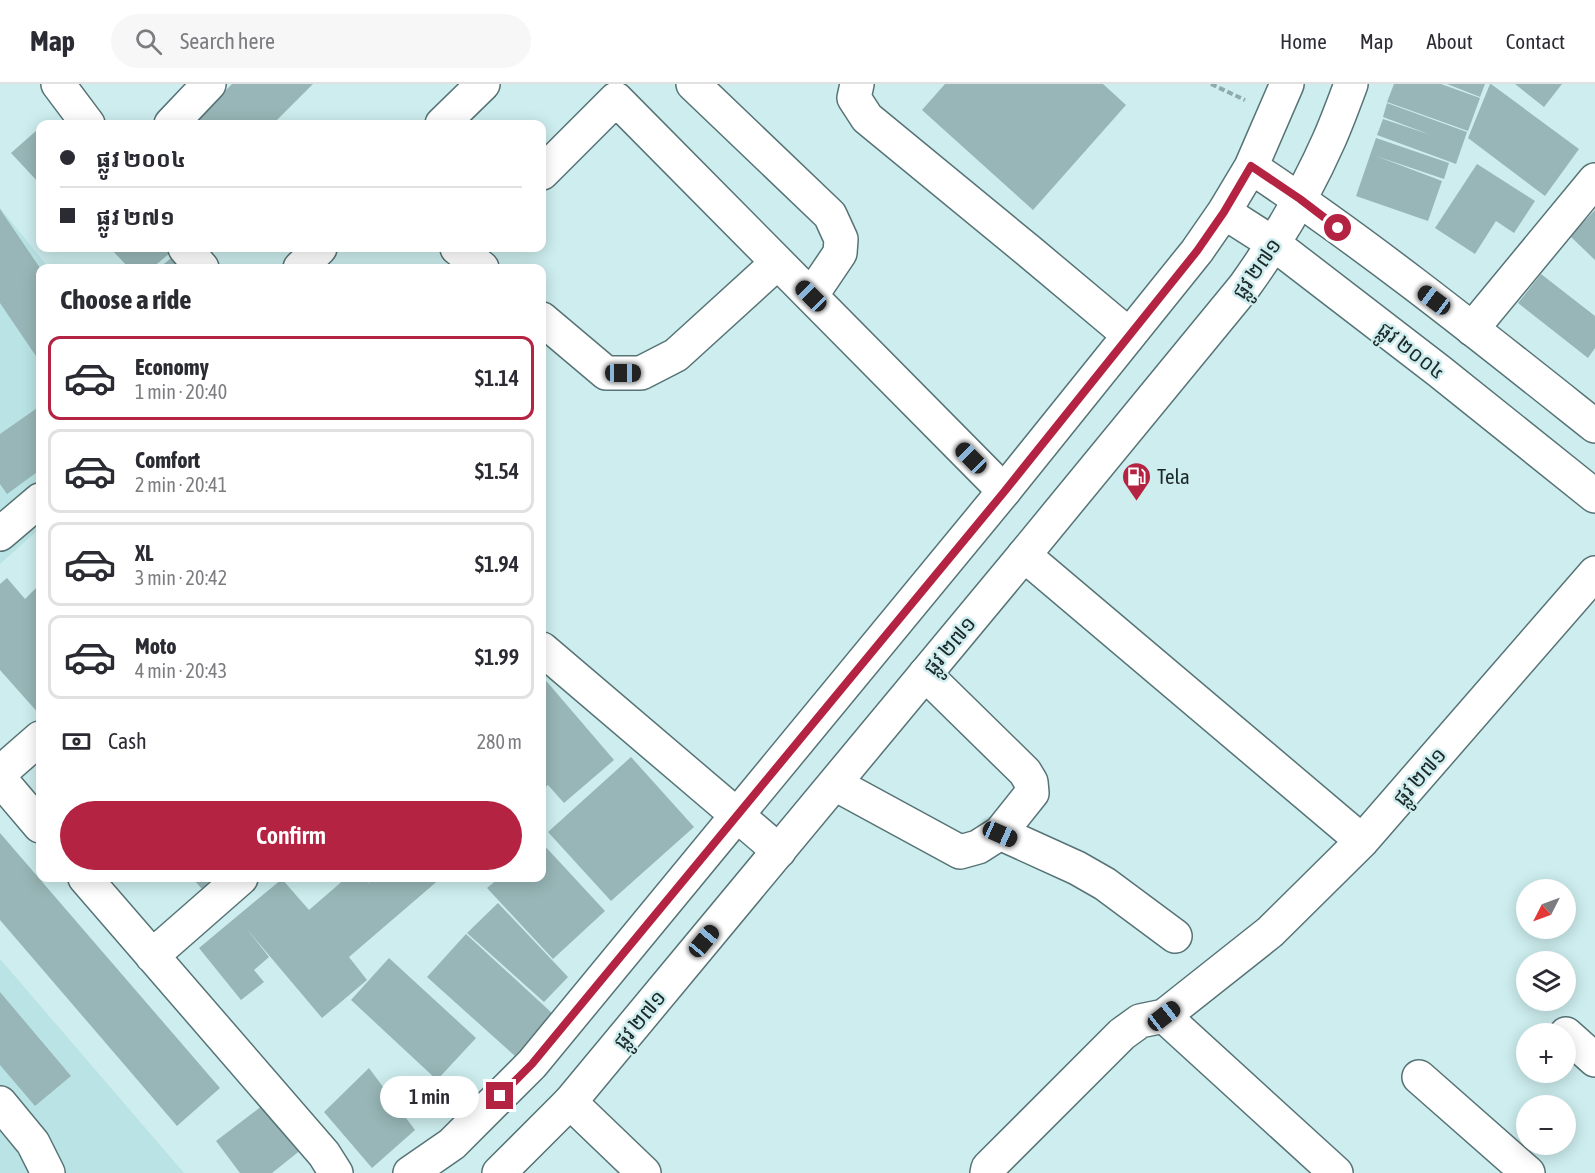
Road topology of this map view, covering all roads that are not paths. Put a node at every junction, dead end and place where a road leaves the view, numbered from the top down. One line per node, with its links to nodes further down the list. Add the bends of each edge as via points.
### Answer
1 (58, 84): 9 (main road)
2 (209, 84): 10 (main road)
3 (483, 84): 11 (main road)
4 (693, 84): 25 (main road, via 830,215 841,238 840,254)
5 (1351, 84): 15 (main road, ផ្លូវ ២៧១)
6 (850, 89): 28 (main road, via 867,118)
7 (622, 92): 13 (main road); 21 (main road)
8 (1281, 98): 12 (main road)
9 (85, 120)
10 (175, 120)
11 (446, 120)
12 (1251, 166): 15 (main road); 16 (main road)
13 (546, 169)
14 (1595, 180): 27 (main road)
15 (1300, 199): 17 (main road, ផ្លូវ ២៧១); 27 (main road)
16 (1224, 212): 17 (main road, ផ្លូវ ២០០៤); 28 (main road)
17 (1274, 244): 31 (main road, ផ្លូវ ២០០៤); 34 (main road, ផ្លូវ ២៧១, via 1244,287)
18 (188, 252): 22 (main road)
19 (317, 252): 23 (main road)
20 (462, 252): 24 (main road)
21 (777, 263): 25 (main road); 26 (main road, via 675,355 641,373 606,373)
22 (199, 264)
23 (304, 264)
24 (477, 264)
25 (811, 296): 30 (main road)
26 (546, 322)
27 (1472, 329): 29 (main road)
28 (1129, 335): 30 (main road)
29 (1595, 426)
30 (1004, 492): 42 (main road)
31 (1595, 496)
32 (36, 503): 33 (main road)
33 (0, 534)
34 (1024, 555): 37 (main road, ផ្លូវ ២៧១); 45 (main road)
35 (1595, 573): 45 (main road, ផ្លូវ ២៧១)
36 (546, 652): 42 (main road)
37 (925, 674): 41 (main road, ផ្លូវ ២៧១); 44 (main road, via 1031,782 1032,793)
38 (36, 742): 39 (main road)
39 (0, 773)
40 (0, 779): 43 (main road)
41 (834, 784): 44 (main road, via 960,852); 46 (main road, ផ្លូវ ២៧១)
42 (737, 815): 46 (main road); 59 (main road, via 532,1064 452,1144)
43 (36, 821)
44 (1000, 834): 49 (main road, via 1105,884)
45 (1362, 841): 51 (main road, ផ្លូវ ២៧១, via 1270,932)
46 (779, 851): 55 (main road, ផ្លូវ ២៧១)
47 (88, 882): 50 (main road)
48 (236, 882): 50 (main road)
49 (1175, 936)
50 (152, 956): 58 (main road, via 324,1154)
51 (1164, 1016): 62 (main road, ផ្លូវ ២៧១, via 1140,1021 1122,1034); 63 (main road)
52 (1576, 1043): 53 (main road)
53 (1595, 1060)
54 (1419, 1077): 64 (main road)
55 (570, 1102): 60 (main road, ផ្លូវ ២៧១); 61 (main road)
56 (0, 1104): 57 (main road, via 33,1143)
57 (48, 1173)
58 (336, 1173)
59 (410, 1173)
60 (499, 1173)
61 (644, 1173)
62 (987, 1173)
63 (1336, 1173)
64 (1528, 1173)

